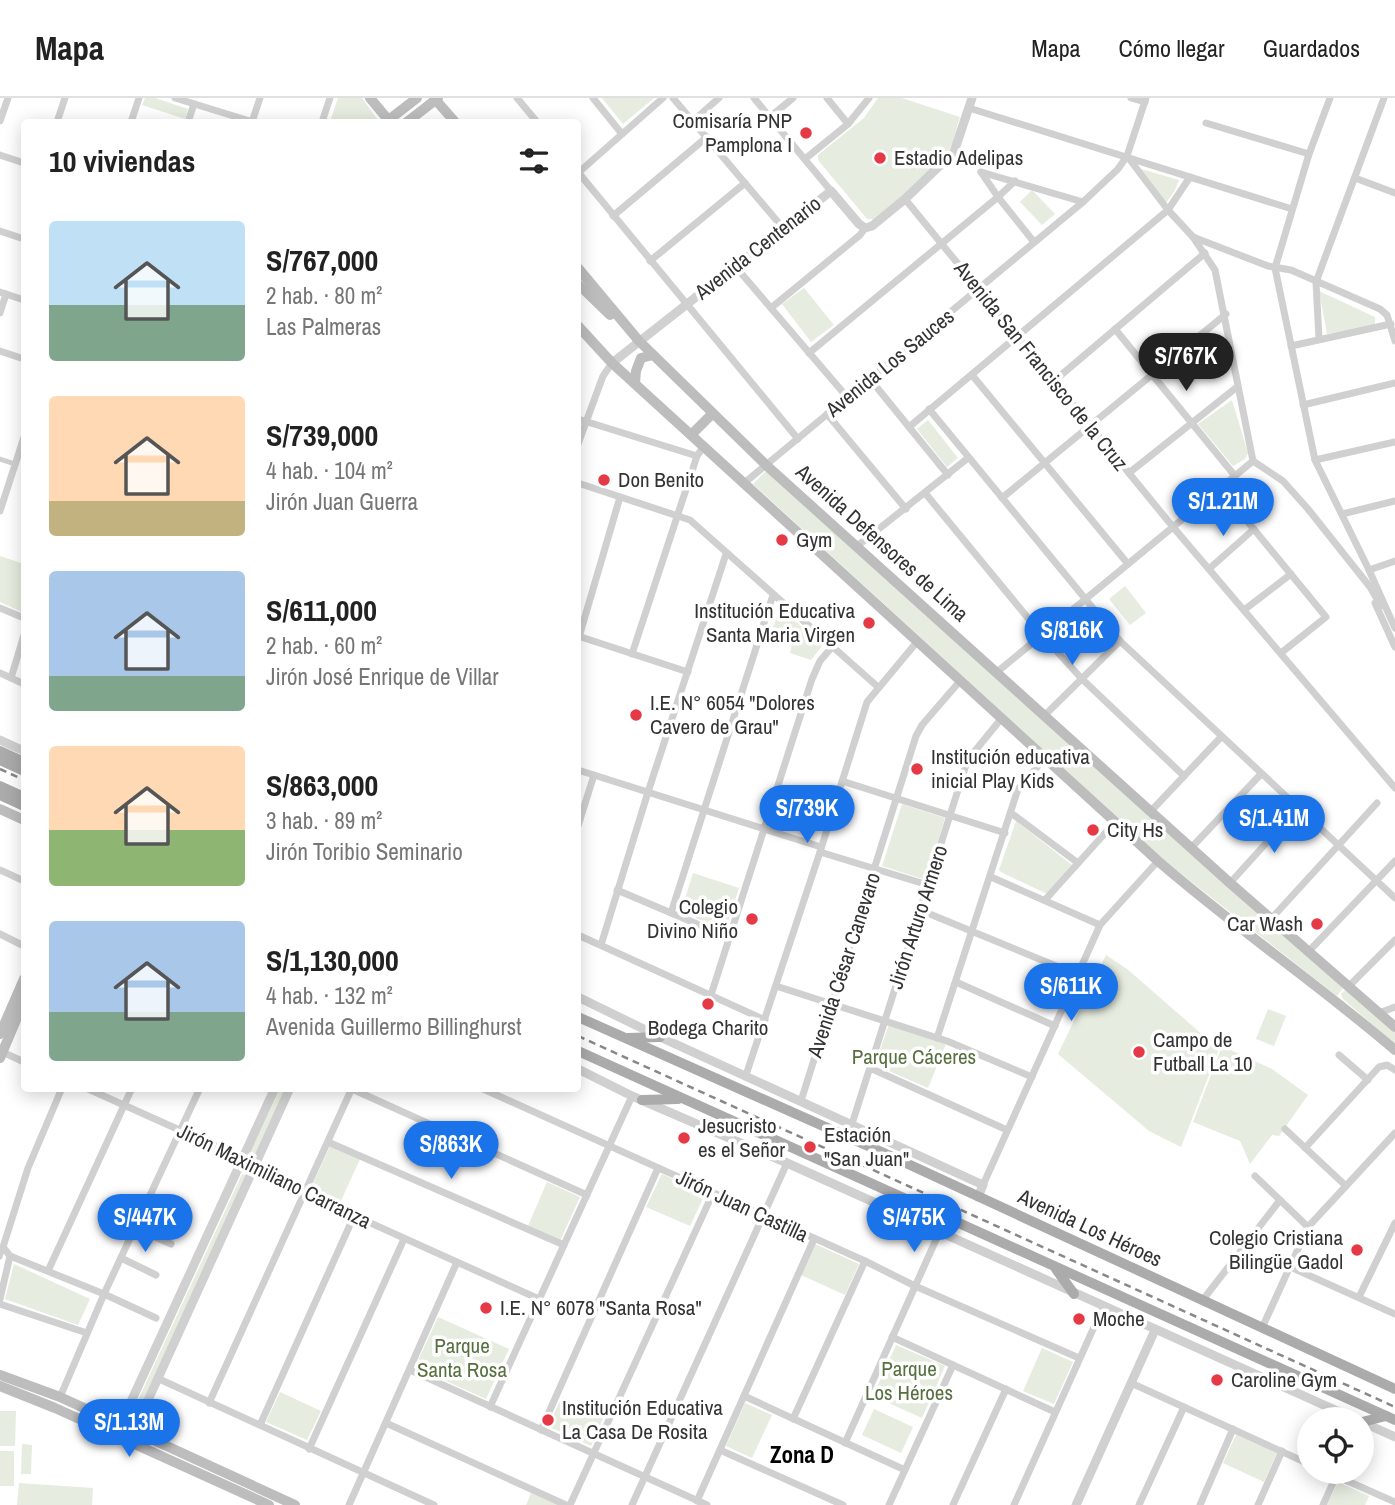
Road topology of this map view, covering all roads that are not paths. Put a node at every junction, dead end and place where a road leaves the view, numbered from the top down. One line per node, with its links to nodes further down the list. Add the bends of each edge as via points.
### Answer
1 (8, 98): 42 (street)
2 (65, 98): 29 (street)
3 (139, 98): 30 (street)
4 (175, 98): 26 (street)
5 (260, 98): 33 (street)
6 (330, 98): 34 (street)
7 (370, 98): 35 (main road)
8 (395, 98): 38 (main road)
9 (408, 98): 39 (main road)
10 (417, 98): 36 (main road)
11 (517, 98): 41 (street)
12 (593, 98): 46 (street)
13 (663, 98): 46 (street)
14 (673, 98): 43 (street)
15 (719, 98): 43 (street)
16 (754, 98): 28 (street)
17 (793, 98): 28 (street)
18 (827, 98): 45 (street)
19 (869, 98): 45 (street)
20 (972, 98): 27 (street)
21 (1131, 98): 25 (street)
22 (1384, 98): 56 (street)
23 (436, 99): 37 (main road); 40 (main road)
24 (1327, 99): 48 (street)
25 (1145, 100): 50 (street)
26 (194, 104): 31 (street); 32 (street)
27 (969, 108): 50 (street); 62 (street, via 954,152)
28 (770, 117): 51 (street)
29 (58, 119)
30 (132, 119)
31 (189, 119)
32 (243, 119)
33 (254, 119)
34 (324, 119)
35 (386, 119)
36 (392, 119)
37 (411, 119)
38 (412, 119)
39 (426, 119)
40 (453, 119)
41 (534, 119)
42 (0, 121)
43 (693, 121): 47 (street)
44 (1206, 123): 48 (street)
45 (848, 124): 51 (street)
46 (622, 134): 53 (street)
47 (707, 137): 58 (street); 66 (street)
48 (1309, 154): 64 (street)
49 (0, 155): 52 (street)
50 (1127, 156): 55 (street); 63 (street, Avenida Los Sauces); 65 (street)
51 (805, 159): 59 (street)
52 (21, 162)
53 (581, 169)
54 (581, 176): 66 (street)
55 (1190, 177): 64 (street); 65 (street)
56 (1355, 177): 60 (street); 79 (street)
57 (1016, 181): 61 (street); 61 (street, via 982,172); 63 (street)
58 (745, 183): 67 (street); 75 (street)
59 (831, 191): 67 (street, Avenida Centenario); 68 (street, Avenida Centenario)
60 (1395, 193)
61 (998, 197): 72 (street); 73 (street)
62 (905, 199): 68 (street); 73 (street, Avenida San Francisco de la Cruz)
63 (1083, 202): 72 (street, Avenida Los Sauces)
64 (1292, 209): 77 (street)
65 (1168, 210): 70 (street); 91 (street)
66 (613, 216): 75 (street)
67 (783, 228): 76 (street, Avenida Centenario)
68 (865, 228): 85 (street)
69 (0, 231): 71 (street)
70 (1193, 237): 74 (street); 77 (street)
71 (21, 238)
72 (1034, 242): 81 (street, Avenida Los Sauces)
73 (940, 244): 81 (street, Avenida San Francisco de la Cruz); 97 (street)
74 (1205, 253): 87 (street, via 1215,270); 90 (street)
75 (650, 261): 84 (street)
76 (735, 266): 84 (street, Avenida Centenario); 85 (street)
77 (1275, 268): 79 (street); 95 (street)
78 (581, 272): 93 (main road, Avenida Defensores de Lima)
79 (1316, 282): 88 (street, via 1380,309); 92 (street)
80 (581, 287): 93 (main road)
81 (979, 290): 91 (street, Avenida San Francisco de la Cruz); 103 (street, Avenida Los Sauces)
82 (3, 293): 83 (street); 86 (street)
83 (21, 299)
84 (687, 304): 93 (street, Avenida Centenario); 118 (street)
85 (771, 308): 97 (street)
86 (0, 313)
87 (1226, 314): 101 (street); 107 (street)
88 (1391, 324): 92 (street); 94 (street)
89 (581, 328): 100 (main road)
90 (1115, 329): 101 (street); 104 (street)
91 (1016, 335): 102 (street); 104 (street, Avenida San Francisco de la Cruz)
92 (1319, 340): 95 (street)
93 (639, 341): 98 (main road, Avenida Defensores de Lima); 100 (street, Avenida Centenario)
94 (1395, 341)
95 (1291, 346): 109 (street)
96 (0, 351): 99 (street)
97 (809, 353): 108 (street)
98 (653, 355): 105 (main road, via 641,358); 111 (main road, Avenida Defensores de Lima)
99 (21, 358)
100 (612, 363): 105 (main road); 113 (street)
101 (1152, 373): 114 (street); 115 (street)
102 (972, 375): 110 (street); 127 (street)
103 (870, 379): 108 (street, Avenida Los Sauces); 116 (street)
104 (1054, 381): 115 (street, Avenida San Francisco de la Cruz)
105 (635, 383): 117 (main road)
106 (1395, 383): 109 (street)
107 (1237, 387): 114 (street); 126 (street)
108 (847, 397): 112 (street, Avenida Los Sauces)
109 (1303, 405): 125 (street)
110 (929, 410): 116 (street); 123 (street)
111 (712, 414): 117 (main road); 129 (main road, Avenida Defensores de Lima)
112 (827, 414): 118 (street, Avenida Los Sauces); 140 (street)
113 (581, 420): 122 (street)
114 (1192, 423): 130 (street); 132 (street)
115 (1090, 425): 127 (street); 130 (street, Avenida San Francisco de la Cruz)
116 (909, 427): 131 (street)
117 (691, 434): 121 (main road)
118 (798, 439): 129 (street, Avenida Los Sauces)
119 (1395, 442): 125 (street)
120 (21, 446): 128 (street)
121 (704, 446): 122 (street); 134 (main road)
122 (696, 456): 143 (street)
123 (968, 458): 131 (street); 138 (street)
124 (0, 459): 128 (street)
125 (1315, 460): 142 (street)
126 (1253, 461): 132 (street); 153 (street, via 1283,481)
127 (1045, 463): 138 (street); 149 (street)
128 (15, 464): 141 (street)
129 (766, 465): 134 (street, Avenida Los Sauces); 146 (main road, Avenida Defensores de Lima)
130 (1129, 473): 144 (street, Avenida San Francisco de la Cruz)
131 (948, 475): 136 (street)
132 (1235, 476): 135 (street)
133 (581, 484): 137 (street)
134 (743, 484): 165 (main road)
135 (1220, 488): 144 (street); 145 (street)
136 (925, 494): 140 (street); 162 (street)
137 (620, 497): 143 (street); 160 (street)
138 (1002, 498): 155 (street)
139 (1395, 502): 142 (street)
140 (906, 509): 146 (street)
141 (0, 511)
142 (1342, 514): 151 (street)
143 (676, 515): 147 (street, via 690,520); 170 (street)
144 (1173, 527): 149 (street); 150 (street, Avenida San Francisco de la Cruz)
145 (1254, 529): 150 (street); 152 (street)
146 (856, 547): 172 (main road, Avenida Defensores de Lima)
147 (726, 554): 154 (street); 171 (street)
148 (1395, 561): 151 (street)
149 (1128, 564): 155 (street)
150 (1210, 568): 157 (street, Avenida San Francisco de la Cruz)
151 (1369, 570): 159 (street)
152 (1291, 574): 157 (street); 169 (street, via 1326,617)
153 (1363, 578): 159 (street); 168 (street)
154 (773, 596): 167 (street); 204 (street)
155 (1085, 599): 162 (street); 164 (street)
156 (0, 608): 158 (street)
157 (1244, 610): 169 (street, Avenida San Francisco de la Cruz)
158 (21, 617)
159 (1393, 619): 161 (street)
160 (581, 626)
161 (1395, 628)
162 (1042, 635): 172 (street); 175 (street)
163 (581, 637): 170 (street)
164 (1120, 641): 175 (street); 181 (street)
165 (916, 643): 176 (main road); 178 (street)
166 (21, 645): 174 (street)
167 (832, 647): 178 (street); 211 (street, via 812,680)
168 (1395, 647)
169 (1281, 653): 195 (street, Avenida San Francisco de la Cruz)
170 (632, 654): 171 (street)
171 (688, 672): 196 (street)
172 (997, 672): 179 (main road, Avenida Defensores de Lima)
173 (0, 673): 174 (street)
174 (11, 678): 177 (street)
175 (1081, 678): 179 (street); 192 (street)
176 (960, 681): 180 (main road); 199 (street, Avenida César Canevaro, via 922,725)
177 (21, 683)
178 (878, 687): 193 (street, via 867,702)
179 (1045, 715): 205 (main road, Avenida Defensores de Lima)
180 (1001, 719): 185 (main road); 207 (street, Jirón Arturo Armero, via 970,757)
181 (1221, 737): 190 (street); 192 (street)
182 (0, 740): 183 (street)
183 (21, 750)
184 (0, 751): 187 (main road)
185 (1044, 758): 206 (street, via 1018,789); 210 (main road)
186 (0, 760): 188 (main road)
187 (21, 761)
188 (21, 770)
189 (581, 771): 191 (street)
190 (1261, 774): 203 (street); 214 (street)
191 (594, 775): 196 (street); 208 (street)
192 (1184, 776): 205 (street)
193 (842, 781): 199 (street); 215 (street)
194 (0, 786): 198 (main road)
195 (1395, 788)
196 (648, 792): 204 (street); 226 (street)
197 (0, 795): 201 (main road)
198 (21, 796)
199 (897, 799): 207 (street); 219 (street, Avenida César Canevaro)
200 (1377, 803): 213 (street)
201 (21, 805)
202 (0, 809): 209 (main road)
203 (1297, 809): 213 (street); 224 (street)
204 (704, 810): 211 (street); 230 (street)
205 (1151, 811): 214 (main road, Avenida Defensores de Lima)
206 (1011, 813): 212 (street); 218 (street)
207 (950, 815): 212 (street); 225 (street, Jirón Arturo Armero)
208 (581, 817)
209 (21, 819)
210 (1115, 822): 217 (main road); 218 (street)
211 (765, 829): 215 (street); 236 (street)
212 (1005, 832): 221 (street)
213 (1337, 845): 223 (street); 231 (street)
214 (1191, 848): 224 (main road, Avenida Defensores de Lima)
215 (821, 849): 219 (street); 246 (street)
216 (1395, 860): 223 (street)
217 (1158, 861): 232 (street); 263 (main road)
218 (1078, 863): 228 (street)
219 (875, 869): 225 (street); 250 (street, Avenida César Canevaro)
220 (0, 870): 222 (street)
221 (991, 877): 228 (street); 233 (street)
222 (21, 880)
223 (1376, 880): 227 (street); 242 (street)
224 (1230, 883): 231 (main road, Avenida Defensores de Lima)
225 (928, 885): 229 (street, Jirón Arturo Armero)
226 (617, 890): 230 (street); 239 (street)
227 (1395, 898)
228 (1045, 900): 232 (street)
229 (920, 910): 233 (street); 255 (street, Jirón Arturo Armero)
230 (671, 913): 236 (street)
231 (1271, 919): 242 (main road, Avenida Defensores de Lima)
232 (1100, 925): 243 (street)
233 (973, 930): 243 (street); 244 (street)
234 (0, 934): 238 (street)
235 (581, 935): 239 (street)
236 (730, 938): 248 (street)
237 (1395, 940): 241 (street)
238 (21, 944)
239 (601, 945): 248 (street)
240 (1395, 946): 241 (street)
241 (1386, 949): 247 (street)
242 (1309, 951): 247 (main road, Avenida Defensores de Lima)
243 (1078, 975): 257 (street)
244 (956, 982): 257 (street); 261 (street)
245 (21, 986): 259 (main road)
246 (776, 986): 250 (street); 256 (street)
247 (1349, 986): 253 (main road, Avenida Defensores de Lima)
248 (711, 995): 256 (street)
249 (581, 998): 260 (street)
250 (832, 1003): 255 (street); 285 (street, Avenida César Canevaro)
251 (1395, 1007): 253 (street)
252 (21, 1008): 265 (main road)
253 (1379, 1013): 258 (main road, Avenida Defensores de Lima)
254 (581, 1018): 262 (main road, Avenida Los Héroes)
255 (885, 1019): 261 (street); 268 (street, Jirón Arturo Armero)
256 (765, 1020): 271 (street)
257 (1055, 1026): 272 (street)
258 (1395, 1027)
259 (0, 1034)
260 (660, 1037): 262 (main road); 271 (street)
261 (937, 1038): 272 (street)
262 (625, 1039): 305 (main road, Avenida Los Héroes)
263 (1395, 1050)
264 (581, 1052): 284 (main road)
265 (1, 1054): 267 (street)
266 (1339, 1055): 273 (street)
267 (21, 1061)
268 (870, 1068): 287 (street, Jirón Arturo Armero); 289 (street)
269 (1393, 1068): 273 (street, via 1379,1067)
270 (581, 1070): 283 (street)
271 (746, 1075): 285 (street)
272 (1032, 1077): 289 (street)
273 (1368, 1080): 294 (street)
274 (60, 1092): 319 (street, via 28,1168)
275 (94, 1092): 286 (street, Jirón Maximiliano Carranza)
276 (130, 1092): 286 (street)
277 (198, 1092): 290 (street)
278 (273, 1092): 295 (street)
279 (288, 1092): 298 (street)
280 (351, 1092): 292 (street)
281 (359, 1092): 304 (street)
282 (490, 1092): 293 (street, Jirón Juan Castilla)
283 (637, 1098): 284 (main road); 293 (street); 296 (street)
284 (680, 1099): 325 (main road)
285 (802, 1101): 287 (street)
286 (124, 1106): 290 (street, Jirón Maximiliano Carranza); 327 (street)
287 (852, 1124): 300 (street)
288 (1285, 1129): 294 (street)
289 (1007, 1130): 300 (street)
290 (181, 1131): 295 (street, Jirón Maximiliano Carranza); 306 (street)
291 (1395, 1133): 301 (street)
292 (328, 1142): 303 (street); 318 (street)
293 (609, 1146): 297 (street, Jirón Juan Castilla); 304 (street)
294 (1306, 1148): 301 (street)
295 (244, 1159): 298 (street, Jirón Maximiliano Carranza); 366 (street)
296 (787, 1163): 310 (street); 314 (street)
297 (658, 1168): 302 (street, Jirón Juan Castilla); 365 (street)
298 (253, 1170): 303 (street, Jirón Maximiliano Carranza); 347 (street)
299 (1255, 1176): 307 (street)
300 (983, 1185): 305 (street)
301 (1346, 1186): 312 (street)
302 (713, 1193): 310 (street, Jirón Juan Castilla); 373 (street)
303 (304, 1194): 309 (street, Jirón Maximiliano Carranza); 354 (street)
304 (587, 1195): 318 (street)
305 (978, 1197): 335 (main road, Avenida Los Héroes)
306 (149, 1199): 308 (street); 313 (street)
307 (1280, 1200): 312 (street); 335 (street)
308 (183, 1214)
309 (354, 1216): 315 (street, Jirón Maximiliano Carranza); 362 (street)
310 (762, 1216): 316 (street, Jirón Juan Castilla); 377 (street)
311 (1395, 1223): 332 (street)
312 (1308, 1227): 326 (street)
313 (135, 1228): 317 (street); 322 (street)
314 (939, 1233): 329 (street); 331 (street)
315 (404, 1238): 324 (street, Jirón Maximiliano Carranza); 370 (street)
316 (814, 1239): 323 (street, Jirón Juan Castilla); 352 (street)
317 (171, 1244)
318 (564, 1245): 333 (street)
319 (3, 1247): 320 (street); 321 (street)
320 (10, 1256): 327 (street); 334 (street)
321 (0, 1257)
322 (121, 1258): 328 (street); 330 (street)
323 (864, 1261): 329 (street, Jirón Juan Castilla); 360 (street)
324 (457, 1262): 333 (street, Jirón Maximiliano Carranza); 345 (street)
325 (1054, 1266): 331 (main road); 359 (main road)
326 (1289, 1266): 332 (street); 339 (street)
327 (48, 1271): 330 (street)
328 (156, 1275)
329 (915, 1286): 342 (street); 343 (street, Jirón Juan Castilla)
330 (104, 1294): 338 (street); 341 (street)
331 (1074, 1294): 336 (street)
332 (1359, 1297): 337 (street)
333 (539, 1299): 355 (street)
334 (0, 1301): 341 (street)
335 (1202, 1301): 339 (main road, Avenida Los Héroes)
336 (1103, 1307): 340 (street); 343 (street)
337 (1395, 1314)
338 (156, 1318)
339 (1262, 1328): 351 (main road, Avenida Los Héroes)
340 (1155, 1330): 348 (street); 357 (street)
341 (88, 1333): 353 (street)
342 (892, 1337): 344 (street); 369 (street)
343 (1079, 1358): 358 (street)
344 (953, 1365): 350 (street); 375 (street)
345 (410, 1370): 355 (street); 361 (street)
346 (0, 1375): 353 (main road)
347 (157, 1378): 354 (street); 367 (street)
348 (1131, 1383): 356 (street); 393 (street)
349 (0, 1386): 366 (main road)
350 (1006, 1389): 358 (street); 391 (street)
351 (1395, 1389)
352 (744, 1396): 360 (street); 371 (street)
353 (60, 1398): 366 (main road)
354 (209, 1403): 362 (street)
355 (490, 1407): 365 (street)
356 (1184, 1407): 364 (street); 394 (street)
357 (1328, 1407)
358 (1055, 1412): 392 (street)
359 (1391, 1418)
360 (793, 1419): 369 (street)
361 (386, 1423): 376 (street); 386 (street)
362 (260, 1425): 370 (street)
363 (1374, 1427): 368 (street)
364 (1233, 1429): 372 (street); 395 (street)
365 (541, 1430): 373 (street)
366 (118, 1431): 367 (main road)
367 (131, 1437): 382 (main road); 383 (main road)
368 (1395, 1437)
369 (845, 1443): 375 (street)
370 (309, 1449): 376 (street)
371 (720, 1450): 380 (street); 389 (street)
372 (1282, 1451): 374 (street); 396 (street)
373 (593, 1453): 377 (street); 386 (street)
374 (1297, 1458)
375 (905, 1470): 390 (street)
376 (363, 1472): 384 (street); 385 (street)
377 (645, 1477): 380 (street); 387 (street)
378 (1332, 1484): 397 (street)
379 (1358, 1484): 381 (street)
380 (697, 1501): 388 (street)
381 (1395, 1502)
382 (269, 1505)
383 (295, 1505)
384 (349, 1505)
385 (434, 1505)
386 (568, 1505)
387 (632, 1505)
388 (707, 1505)
389 (843, 1505)
390 (889, 1505)
391 (953, 1505)
392 (1013, 1505)
393 (1076, 1505)
394 (1139, 1505)
395 (1200, 1505)
396 (1258, 1505)
397 (1323, 1505)

